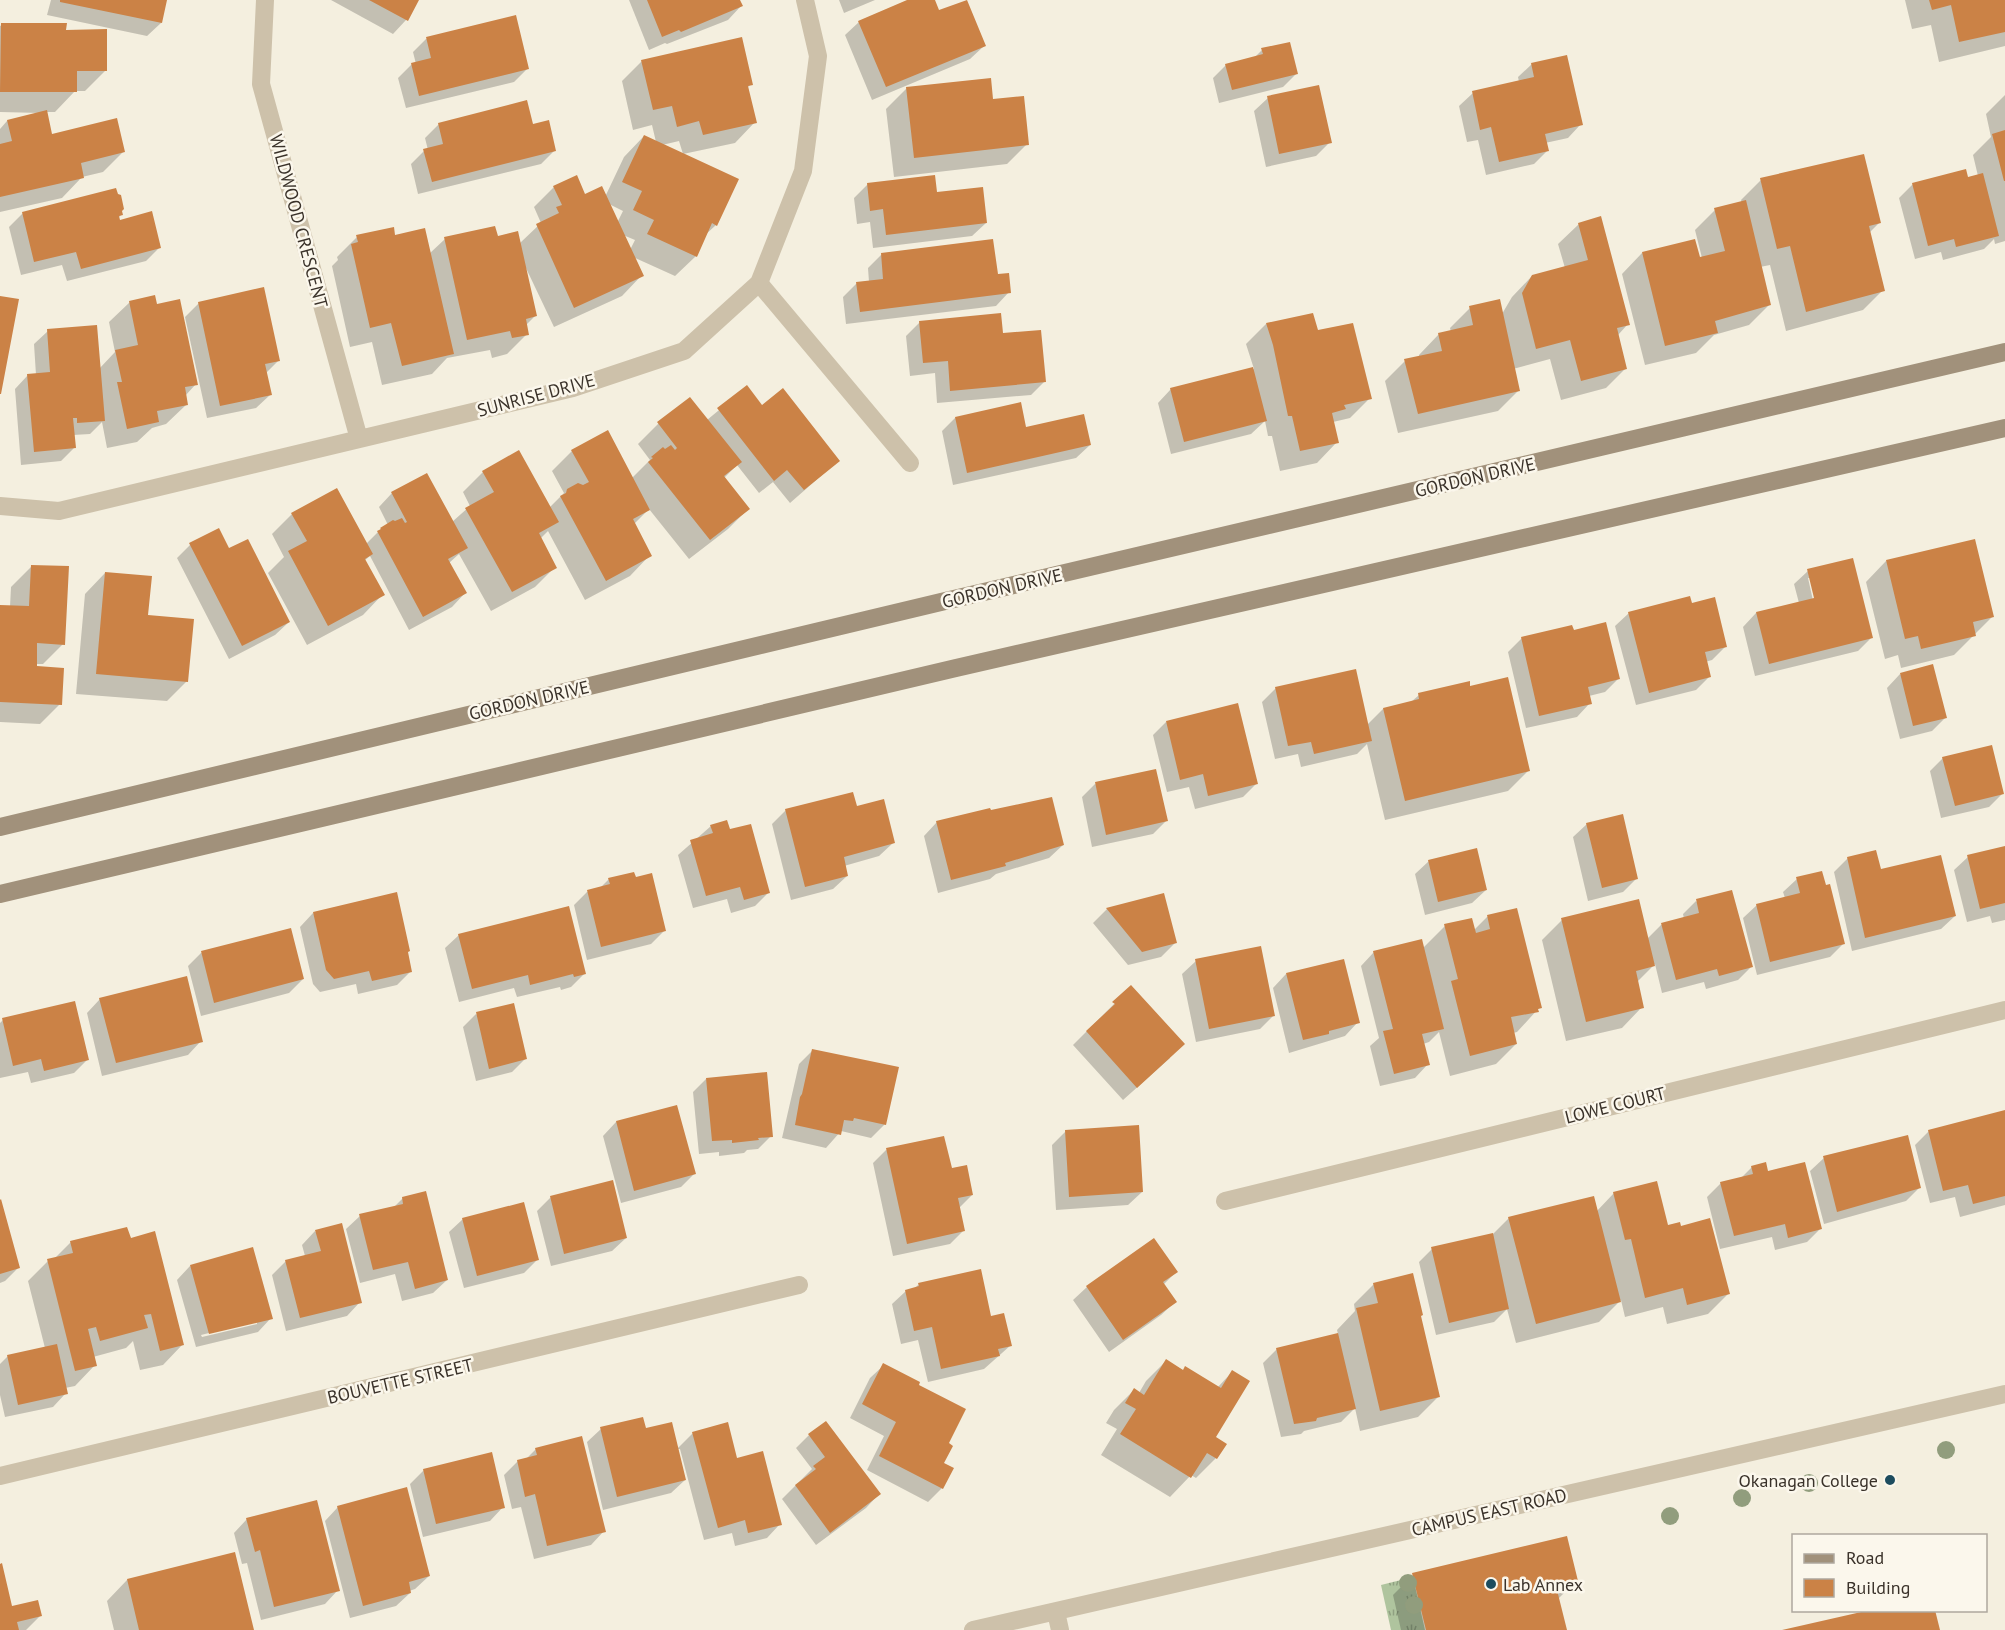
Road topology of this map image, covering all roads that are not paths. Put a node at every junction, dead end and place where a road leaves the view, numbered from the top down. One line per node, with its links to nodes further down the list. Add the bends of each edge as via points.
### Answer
1 (265, 0): 6 (street, WILDWOOD CRESCENT, via 261,84)
2 (805, 0): 3 (street, SUNRISE DRIVE, via 818,56 803,171)
3 (759, 283): 6 (street, SUNRISE DRIVE, via 684,351 573,388); 7 (street)
4 (2000, 352): 9 (main road, GORDON DRIVE)
5 (2005, 428): 10 (main road, via 944,671)
6 (359, 439): 8 (street, SUNRISE DRIVE, via 59,511)
7 (910, 463)
8 (0, 506)
9 (0, 826)
10 (0, 894)
11 (2005, 1010): 12 (street, LOWE COURT)
12 (1225, 1201)
13 (799, 1285): 15 (street, BOUVETTE STREET)
14 (2005, 1394): 16 (street, CAMPUS EAST ROAD)
15 (0, 1476)
16 (1056, 1612): 17 (street, CAMPUS EAST ROAD); 18 (street)
17 (973, 1630)
18 (1060, 1630)

